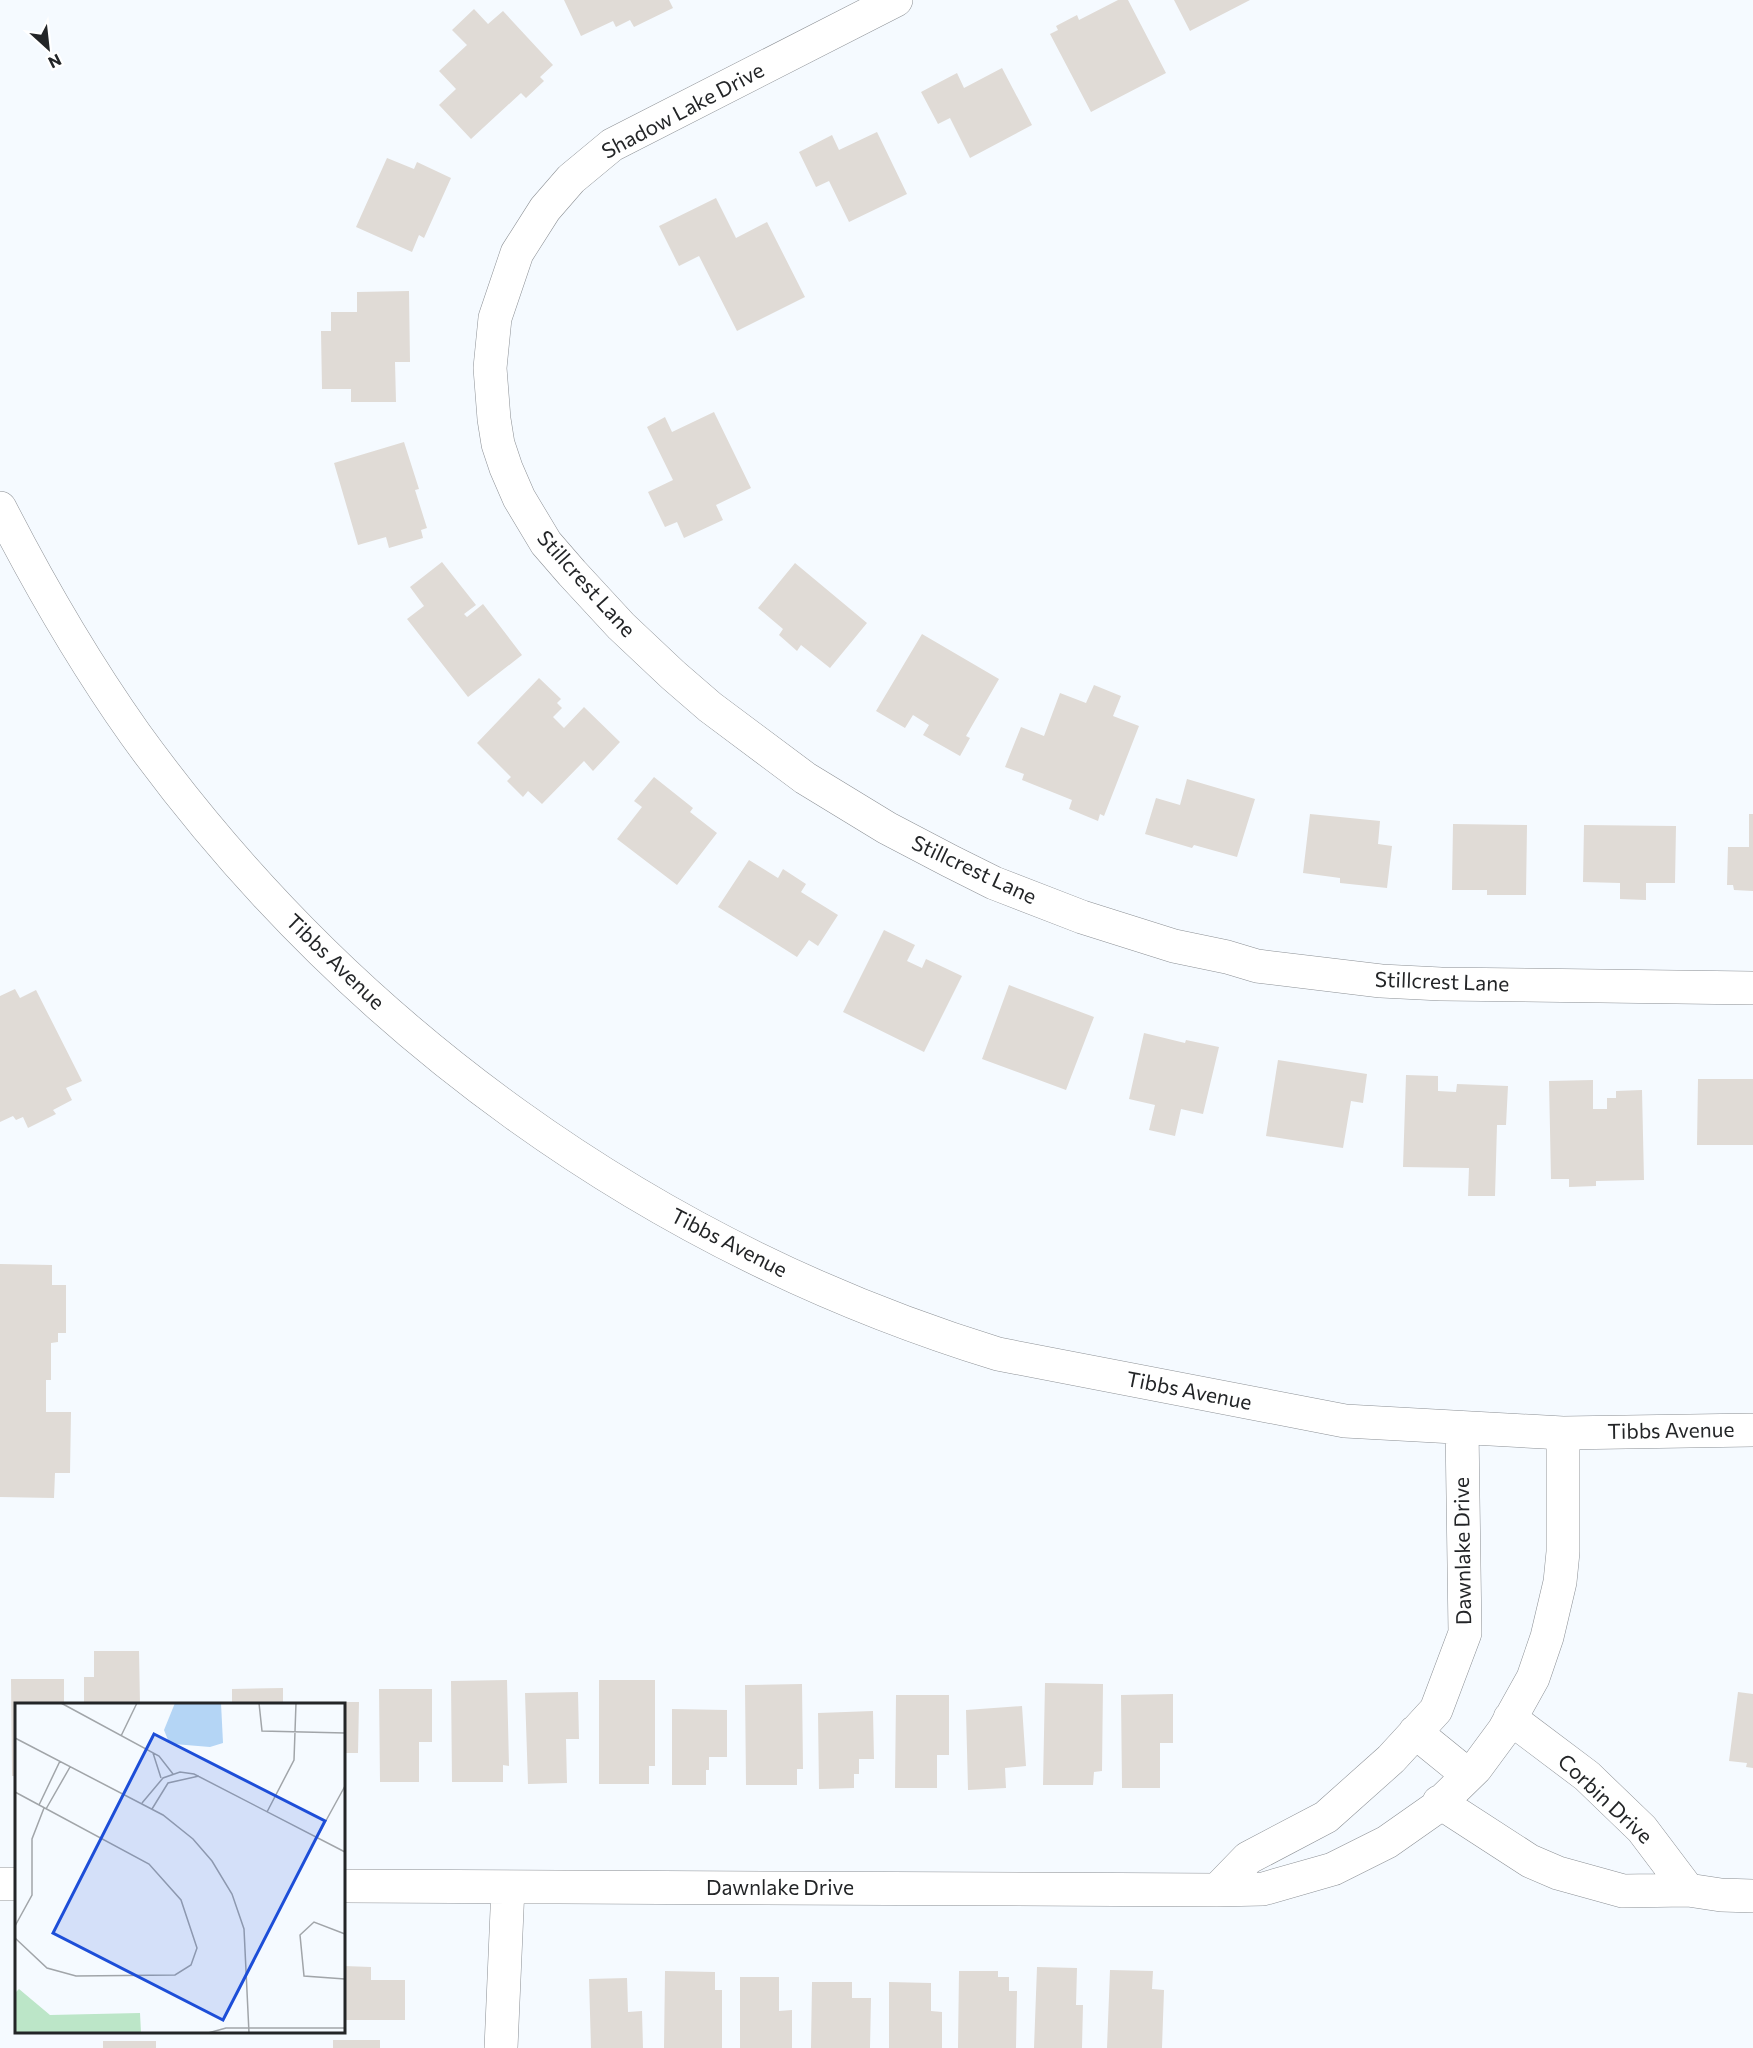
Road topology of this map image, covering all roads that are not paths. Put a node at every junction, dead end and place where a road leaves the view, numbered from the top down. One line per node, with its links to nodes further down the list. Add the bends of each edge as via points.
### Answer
1 (896, 0): 2 (street, Shadow Lake Drive, via 612,145 571,179 544,209 517,253)
2 (499, 302): 4 (street, Stillcrest Lane, via 490,368 498,444 519,498 546,543 621,626 710,707 805,778 887,828 1039,902 1174,946 1257,966 1442,984)
3 (0, 508): 5 (street, Tibbs Avenue, via 54,608 130,725 211,831 273,902 382,1009 515,1115 598,1172 752,1258 847,1301 998,1354 1345,1421)
4 (1753, 987)
5 (1462, 1428): 7 (street, Tibbs Avenue); 9 (street, Dawnlake Drive, via 1465,1633 1436,1710)
6 (1753, 1430): 7 (street, Tibbs Avenue)
7 (1563, 1433): 8 (street, Dawnlake Drive, via 1560,1582 1533,1678)
8 (1510, 1718): 10 (street, Dawnlake Drive); 15 (street, Corbin Drive, via 1587,1776 1642,1829)
9 (1414, 1732): 10 (street); 14 (street, Dawnlake Drive, via 1391,1759 1326,1817 1248,1858)
10 (1468, 1775): 11 (street, Dawnlake Drive)
11 (1439, 1802): 14 (street, Dawnlake Drive, via 1387,1842 1333,1869 1263,1888); 15 (street, via 1530,1861 1558,1873 1623,1891)
12 (345, 1886): 13 (street, Dawnlake Drive)
13 (508, 1887): 14 (street, Dawnlake Drive); 17 (street)
14 (1217, 1890)
15 (1688, 1890): 16 (street)
16 (1753, 1896)
17 (501, 2048)

